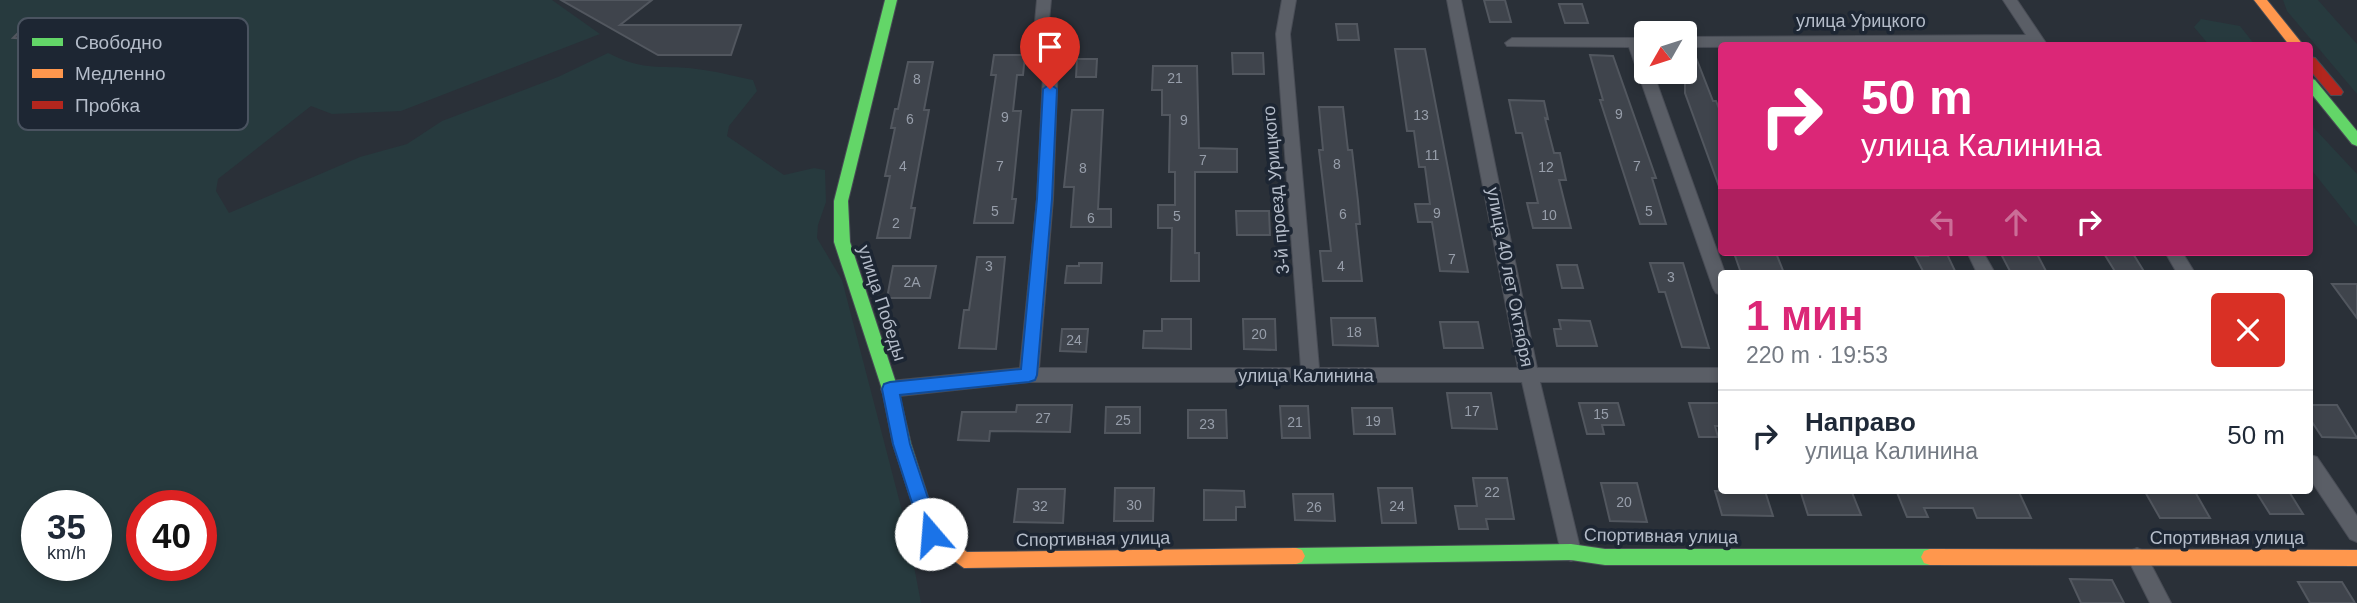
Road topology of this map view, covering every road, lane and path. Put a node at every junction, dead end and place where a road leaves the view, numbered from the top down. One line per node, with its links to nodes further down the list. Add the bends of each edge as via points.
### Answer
1 (891, 0): 25 (street, улица Победы, via 841,201 842,242)
2 (1044, 0): 21 (street, via 1042,22 1052,34 1045,199)
3 (1289, 0): 24 (street, 3-й проезд Урицкого, via 1283,34)
4 (1454, 0): 22 (street, улица 40 лет Октября)
5 (2010, 0): 11 (street)
6 (2242, 0): 12 (street)
7 (2260, 0): 13 (street)
8 (1634, 42): 14 (street)
9 (1698, 42): 10 (street, улица Урицкого)
10 (1718, 42)
11 (2038, 42)
12 (2276, 42)
13 (2295, 42)
14 (1512, 43)
15 (2313, 65): 18 (street)
16 (1655, 84): 20 (street)
17 (2313, 87): 19 (street)
18 (2357, 117)
19 (2357, 141)
20 (1718, 276)
21 (1029, 375): 24 (street, улица Калинина); 25 (street, улица Калинина)
22 (1530, 375): 23 (street, улица Калинина); 24 (street, улица Калинина); 28 (street, улица 40 лет Октября)
23 (1718, 375)
24 (1311, 377)
25 (890, 389): 31 (street, улица Победы, via 931,534)
26 (2313, 467): 27 (street)
27 (2357, 533)
28 (1571, 552): 29 (street, Спортивная улица, via 1605,557); 31 (street, Спортивная улица)
29 (2137, 557): 30 (street, Спортивная улица); 32 (street)
30 (2357, 558)
31 (964, 560)
32 (2161, 603)

